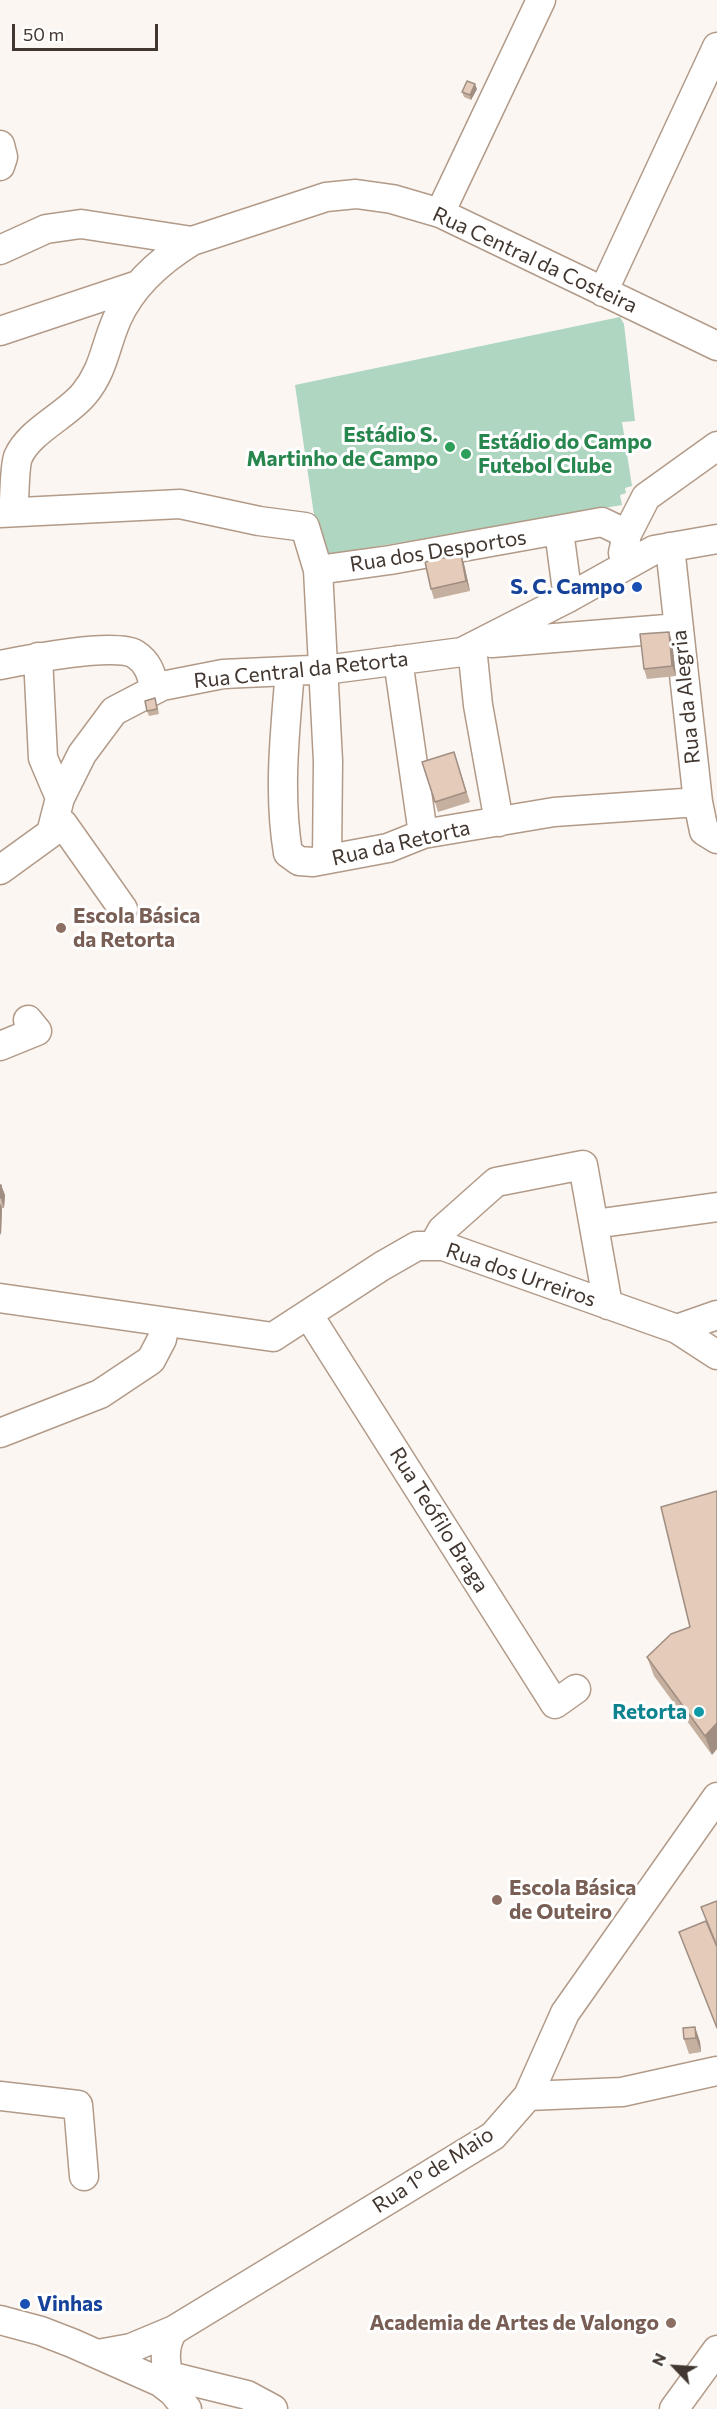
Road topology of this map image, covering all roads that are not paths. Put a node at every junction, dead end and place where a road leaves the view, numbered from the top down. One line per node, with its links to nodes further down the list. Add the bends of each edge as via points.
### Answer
1 (541, 0): 5 (street)
2 (717, 47): 9 (street)
3 (0, 146): 4 (street)
4 (0, 166)
5 (440, 213): 6 (street, Rua Central da Costeira, via 392,199 356,194 326,197); 9 (street, Rua Central da Costeira)
6 (192, 241): 7 (street, Rua Central da Costeira, via 81,224 46,230); 8 (street, via 169,255)
7 (0, 250)
8 (138, 285): 10 (street); 13 (street, via 117,319 100,372 83,396 35,435 18,458)
9 (603, 292): 11 (street, Rua Central da Costeira)
10 (0, 331)
11 (717, 346)
12 (717, 446): 15 (street, via 646,497)
13 (7, 512): 19 (street, via 180,504 305,527)
14 (559, 531): 15 (street, Rua dos Desportos, via 602,522); 19 (street, Rua dos Desportos); 20 (street)
15 (627, 534): 18 (street)
16 (717, 539): 17 (street, Rua Central da Retorta)
17 (670, 547): 18 (street, Rua Central da Retorta, via 654,549); 21 (street, Rua da Alegria)
18 (624, 567): 20 (street, Rua Central da Retorta)
19 (318, 570): 26 (street)
20 (568, 598): 22 (street, Rua Central da Retorta)
21 (679, 628): 22 (street, Rua Central da Retorta); 29 (street, Rua da Alegria)
22 (475, 646): 24 (street, Rua Central da Retorta, via 462,652); 31 (street, via 478,705)
23 (38, 657): 25 (street); 28 (street, via 113,650 133,653 148,666); 30 (street, via 43,758)
24 (398, 660): 26 (street, Rua Central da Retorta); 32 (street)
25 (0, 665)
26 (323, 669): 27 (street, Rua Central da Retorta); 34 (street, via 328,761)
27 (290, 671): 28 (street, Rua Central da Retorta, via 223,674); 34 (street, Rua da Retorta, via 283,772 288,853 299,861)
28 (155, 689): 30 (street, Rua Central da Retorta, via 114,711 82,754)
29 (698, 802): 31 (street, Rua da Retorta, via 554,812); 33 (street, Rua da Alegria, via 704,831)
30 (57, 808): 35 (street, Rua Central da Retorta, via 51,833); 36 (street, via 63,824)
31 (499, 822): 32 (street, Rua da Retorta)
32 (423, 834): 34 (street, Rua da Retorta, via 388,848)
33 (717, 839)
34 (327, 859)
35 (0, 870)
36 (123, 909)
37 (28, 1020): 38 (street, via 37,1031)
38 (0, 1046)
39 (717, 1207): 40 (street)
40 (594, 1224): 41 (street, via 583,1165 496,1182 442,1230); 43 (street)
41 (433, 1246): 43 (street, Rua dos Urreiros, via 443,1246); 44 (street, Rua dos Urreiros, via 417,1246)
42 (0, 1298): 46 (street, Rua dos Urreiros)
43 (608, 1305): 47 (street, Rua dos Urreiros)
44 (308, 1314): 46 (street, Rua dos Urreiros, via 273,1337); 50 (street, Rua Teófilo Braga, via 555,1704)
45 (717, 1316): 47 (street)
46 (165, 1323): 49 (street, via 151,1360 100,1394)
47 (677, 1329): 48 (street, Rua dos Urreiros)
48 (717, 1355)
49 (0, 1433)
50 (576, 1689)
51 (717, 1797): 54 (street, Rua 1º de Maio, via 565,2013)
52 (717, 2071): 54 (street, via 622,2092)
53 (0, 2096): 55 (street, via 78,2105)
54 (528, 2096): 58 (street, Rua 1º de Maio, via 493,2136 174,2330 167,2343)
55 (84, 2176)
56 (0, 2320): 58 (street, via 41,2331)
57 (717, 2350): 62 (street)
58 (160, 2380): 61 (street, via 247,2395)
59 (239, 2409): 60 (street)
60 (264, 2409)
61 (273, 2409)
62 (674, 2409)

